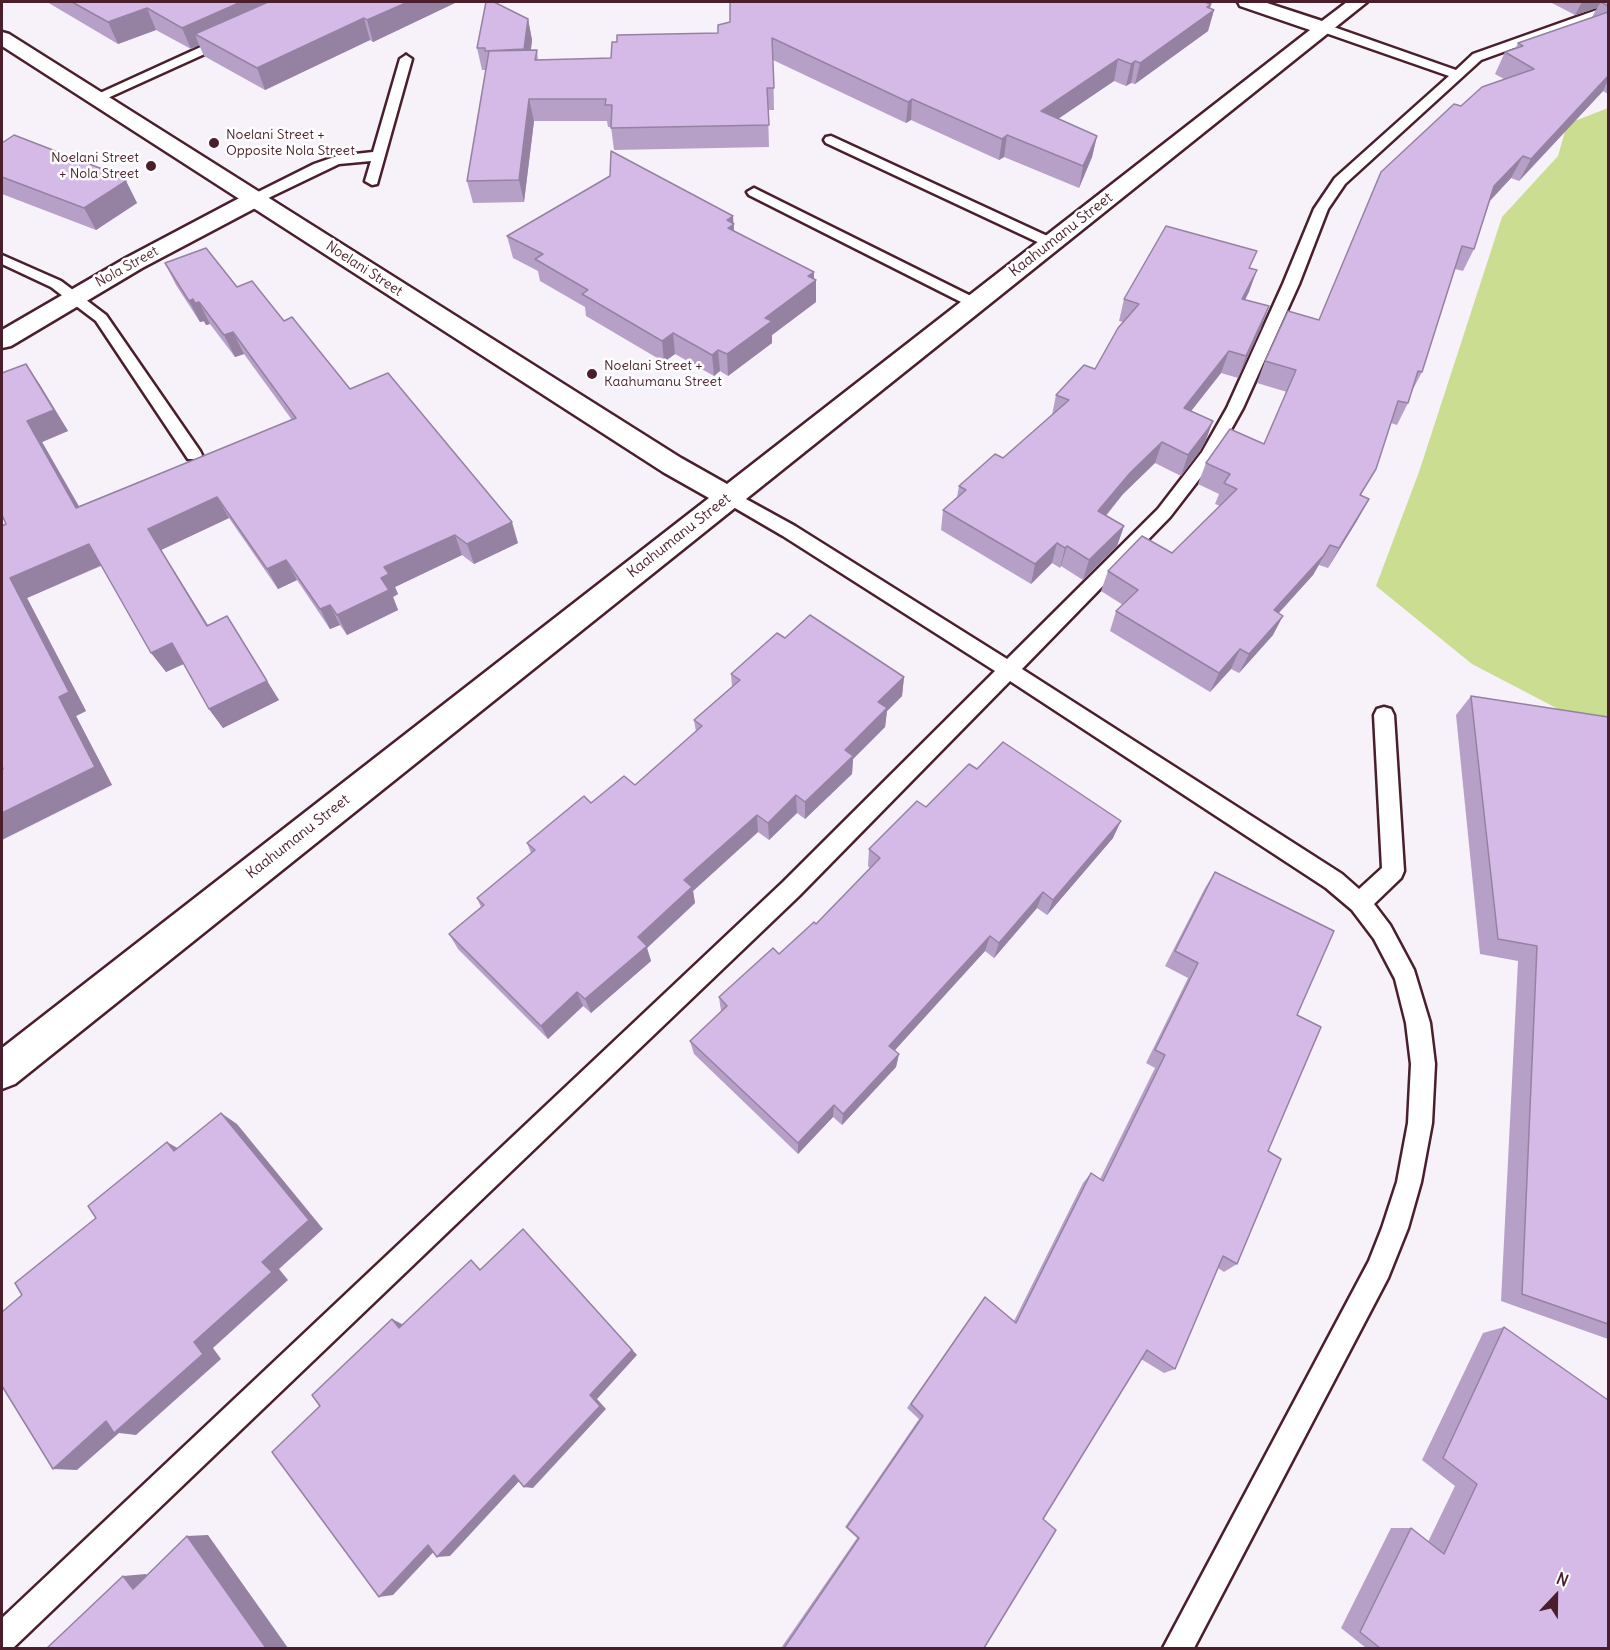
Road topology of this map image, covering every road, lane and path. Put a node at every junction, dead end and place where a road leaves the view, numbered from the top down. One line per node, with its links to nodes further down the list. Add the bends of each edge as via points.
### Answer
1 (1246, 2): 4 (street)
2 (1358, 2): 4 (street, Kaahumanu Street)
3 (1608, 10): 8 (lane, via 1477,57)
4 (1324, 28): 8 (lane); 15 (street, Kaahumanu Street)
5 (242, 32): 9 (lane)
6 (2, 38): 9 (street, Noelani Street)
7 (406, 59): 11 (lane)
8 (1456, 74): 22 (lane, via 1329,195 1235,408 1208,456 1164,513)
9 (96, 98): 14 (street, Noelani Street)
10 (831, 140): 15 (lane)
11 (379, 156): 12 (lane); 14 (lane, via 337,160)
12 (372, 181)
13 (754, 192): 18 (lane)
14 (255, 199): 17 (street, Nola Street); 21 (street, Noelani Street, via 662,459)
15 (1051, 243): 18 (street, Kaahumanu Street)
16 (2, 259): 17 (lane, via 56,284)
17 (74, 297): 19 (street, Nola Street); 20 (lane, via 101,318)
18 (974, 303): 21 (street, Kaahumanu Street)
19 (2, 340)
20 (195, 455)
21 (729, 497): 22 (lane); 25 (street, Kaahumanu Street)
22 (1008, 670): 24 (lane, via 1308,863); 26 (lane, via 790,889)
23 (1384, 715): 24 (lane, via 1393,871)
24 (1360, 903): 27 (lane, via 1395,953 1418,1023 1423,1064 1420,1123 1408,1182 1379,1269)
25 (2, 1071)
26 (2, 1638)
27 (1178, 1648)

